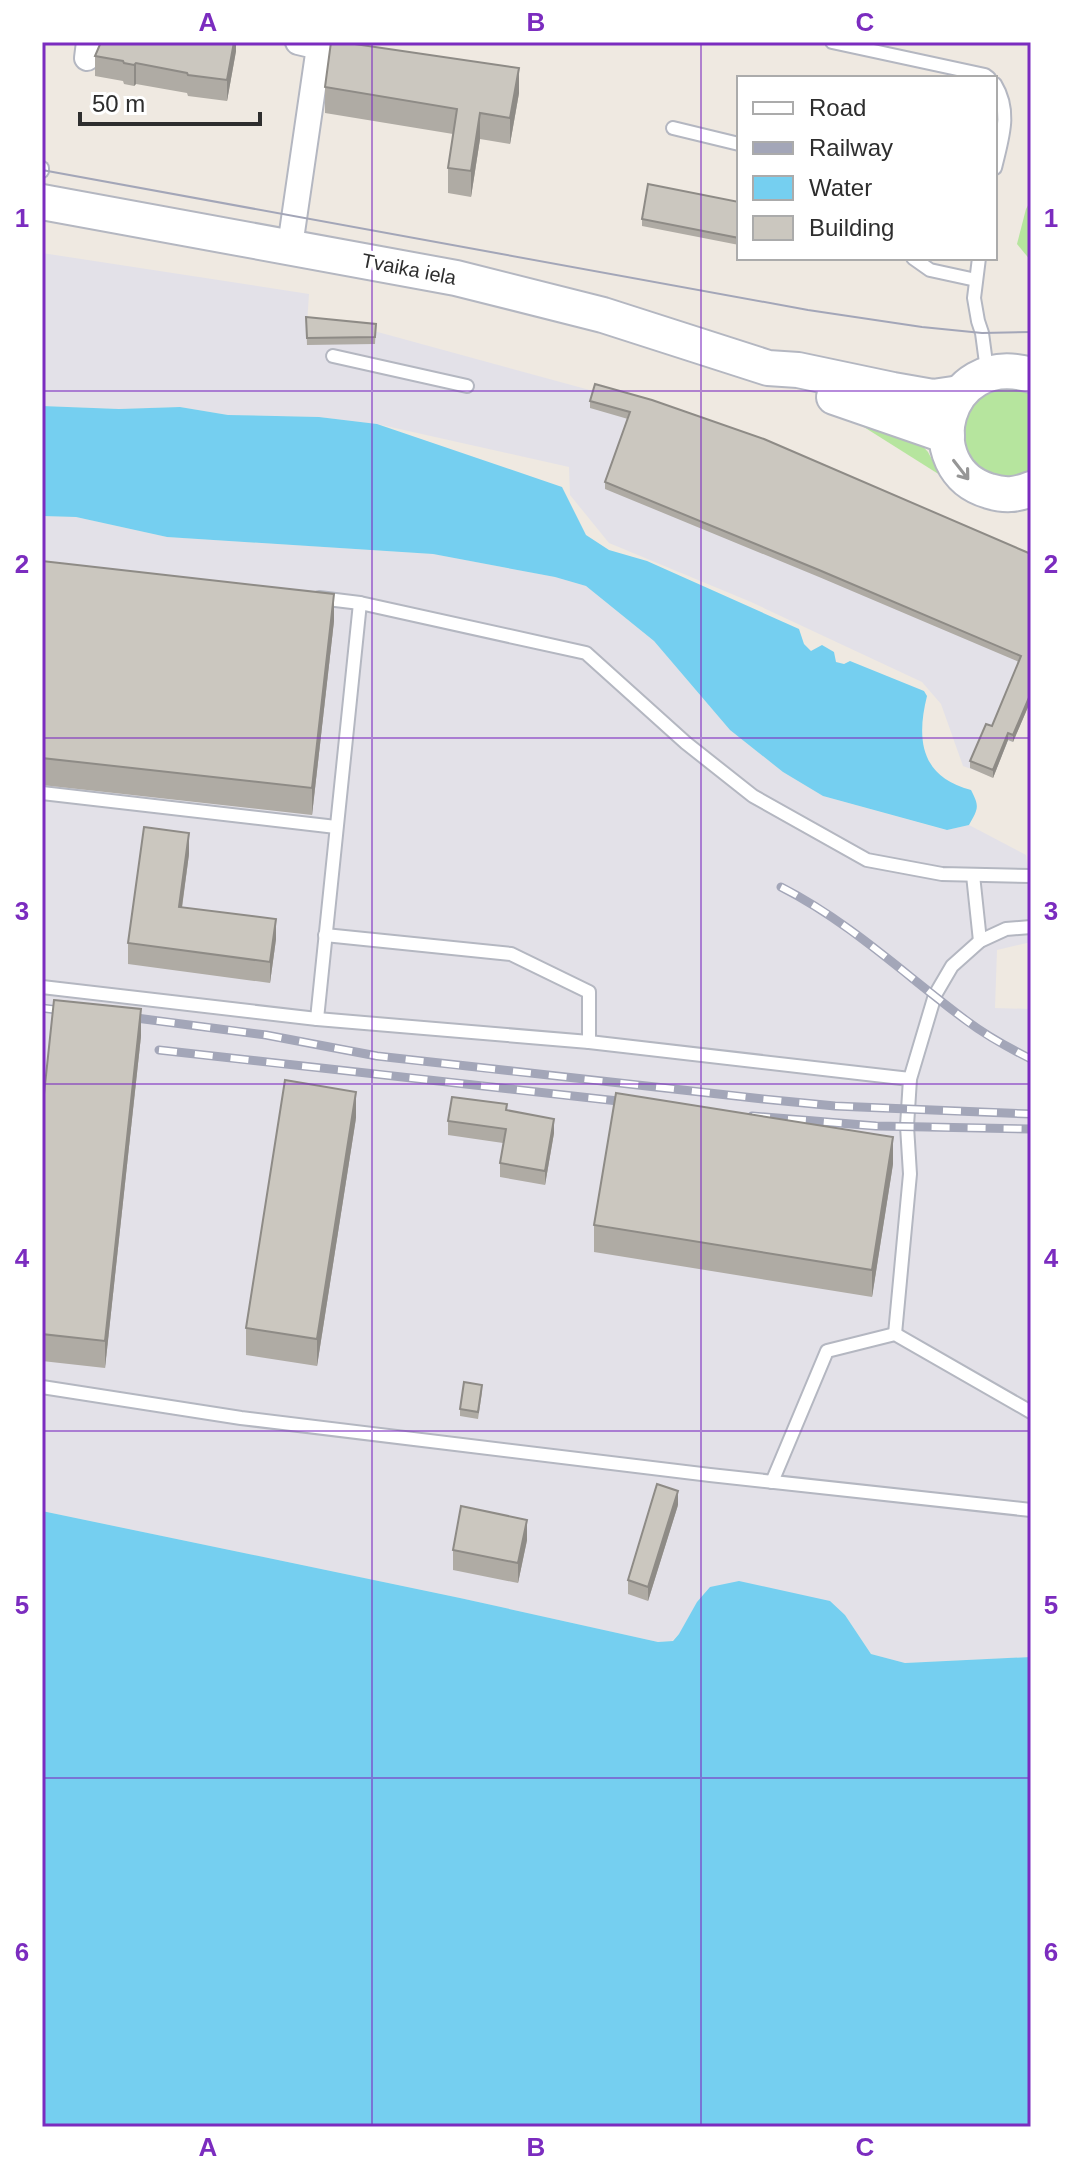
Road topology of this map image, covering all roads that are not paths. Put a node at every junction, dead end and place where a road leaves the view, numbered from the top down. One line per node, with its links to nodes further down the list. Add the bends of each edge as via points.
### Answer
1 (298, 42): 9 (street, via 319,47)
2 (832, 42): 3 (lane)
3 (986, 76)
4 (997, 88): 7 (lane, via 1005,117)
5 (673, 128): 6 (lane)
6 (737, 144)
7 (997, 158)
8 (42, 202): 9 (street, Tvaika iela)
9 (290, 246): 14 (street, Tvaika iela, via 528,295)
10 (916, 260): 12 (lane, via 930,270)
11 (979, 260): 12 (lane)
12 (976, 280): 15 (lane, via 974,298)
13 (333, 356): 17 (lane)
14 (768, 368): 18 (street, Tvaika iela, via 933,397); 19 (street, Tvaika iela, via 790,381)
15 (990, 373): 16 (street); 18 (street)
16 (1031, 375)
17 (467, 386)
18 (960, 393): 19 (street, via 951,408)
19 (947, 436): 20 (street, one-way to 20, via 953,462 981,489 1016,495)
20 (1030, 490)
21 (300, 596): 22 (lane)
22 (360, 603): 24 (lane); 25 (lane, via 586,653 753,796 822,836 867,860)
23 (42, 793): 24 (lane)
24 (336, 827): 28 (lane)
25 (973, 875): 26 (lane); 29 (lane)
26 (1031, 876)
27 (1031, 927): 29 (lane, via 1006,929)
28 (325, 935): 31 (lane); 32 (lane, via 511,954 589,992)
29 (980, 941): 33 (lane, via 952,966 935,995)
30 (42, 987): 31 (lane)
31 (317, 1019): 32 (lane)
32 (589, 1042): 33 (lane)
33 (910, 1079): 34 (lane, via 910,1174)
34 (895, 1334): 36 (lane); 37 (lane, via 827,1351)
35 (42, 1387): 37 (lane, via 241,1418)
36 (1031, 1412)
37 (772, 1482): 38 (lane)
38 (1030, 1507)

